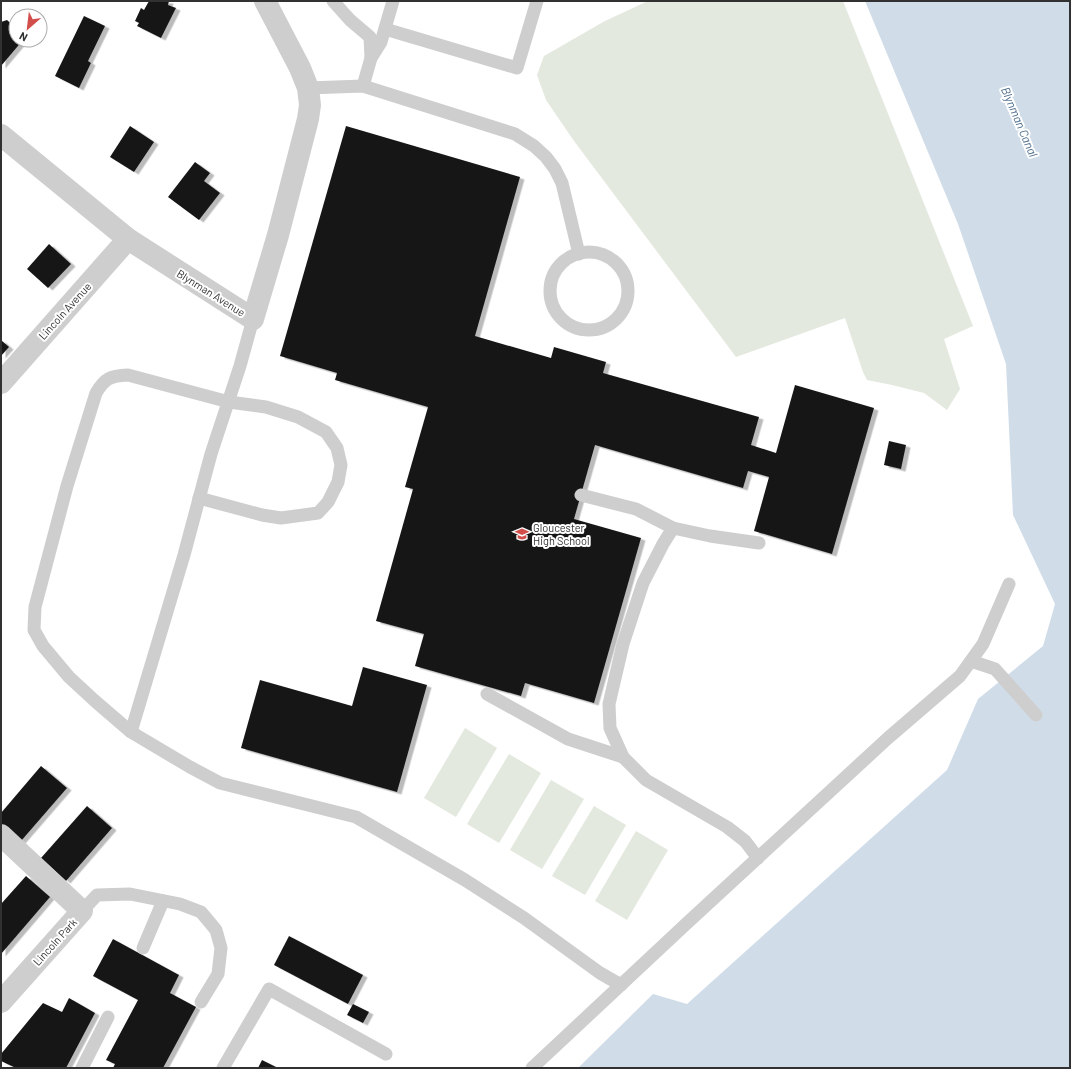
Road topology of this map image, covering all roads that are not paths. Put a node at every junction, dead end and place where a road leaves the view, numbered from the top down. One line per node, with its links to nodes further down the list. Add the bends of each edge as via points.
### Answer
1 (265, 1): 8 (street, Blynman Avenue)
2 (333, 1): 6 (lane, via 370,37)
3 (393, 1): 5 (lane)
4 (538, 1): 5 (lane, via 517,68)
5 (384, 29): 6 (lane, via 381,42)
6 (371, 58): 7 (lane)
7 (363, 86): 8 (lane); 11 (lane, via 515,134 534,146 555,168 562,183)
8 (308, 88): 12 (street, Blynman Avenue, via 308,119)
9 (1, 135): 10 (street, Blynman Avenue)
10 (128, 239): 12 (street, Blynman Avenue); 13 (street, Lincoln Avenue)
11 (579, 254): 11 (lane, via 565,260 555,272 550,286 551,301 558,314 569,325 584,330 599,329 613,322 623,311 628,297 627,282 620,268 609,258 594,253)
12 (253, 319): 14 (lane)
13 (1, 383)
14 (229, 402): 16 (lane); 16 (lane, via 273,409 298,417 326,432 337,448 341,465 338,482 328,502 318,513 299,516 280,518 262,515); 23 (lane, via 128,375 114,376 102,383 96,393 67,486 35,607 34,630 43,646 69,677)
15 (581, 495): 17 (lane, via 636,509)
16 (199, 498): 23 (lane)
17 (673, 528): 18 (lane); 24 (lane, via 643,582 623,644 609,704 610,728)
18 (759, 543)
19 (1010, 584): 20 (lane, via 983,644)
20 (971, 661): 22 (lane, via 995,669); 26 (lane, via 960,676 888,738)
21 (487, 694): 24 (lane, via 568,740)
22 (1036, 715)
23 (131, 732): 30 (lane, via 220,784 356,817 465,880)
24 (623, 757): 26 (lane, via 646,780 727,827 745,841)
25 (1, 835): 28 (street, Lincoln Park)
26 (758, 858): 30 (lane)
27 (163, 901): 28 (lane, via 130,894 97,895); 29 (lane); 32 (lane, via 201,912 216,930 222,948 218,974)
28 (82, 911): 31 (street, Lincoln Park)
29 (143, 948)
30 (621, 985): 37 (lane)
31 (1, 1002)
32 (201, 1002)
33 (108, 1017): 35 (lane)
34 (386, 1054): 36 (lane, via 269,989)
35 (82, 1068)
36 (223, 1068)
37 (532, 1068)

